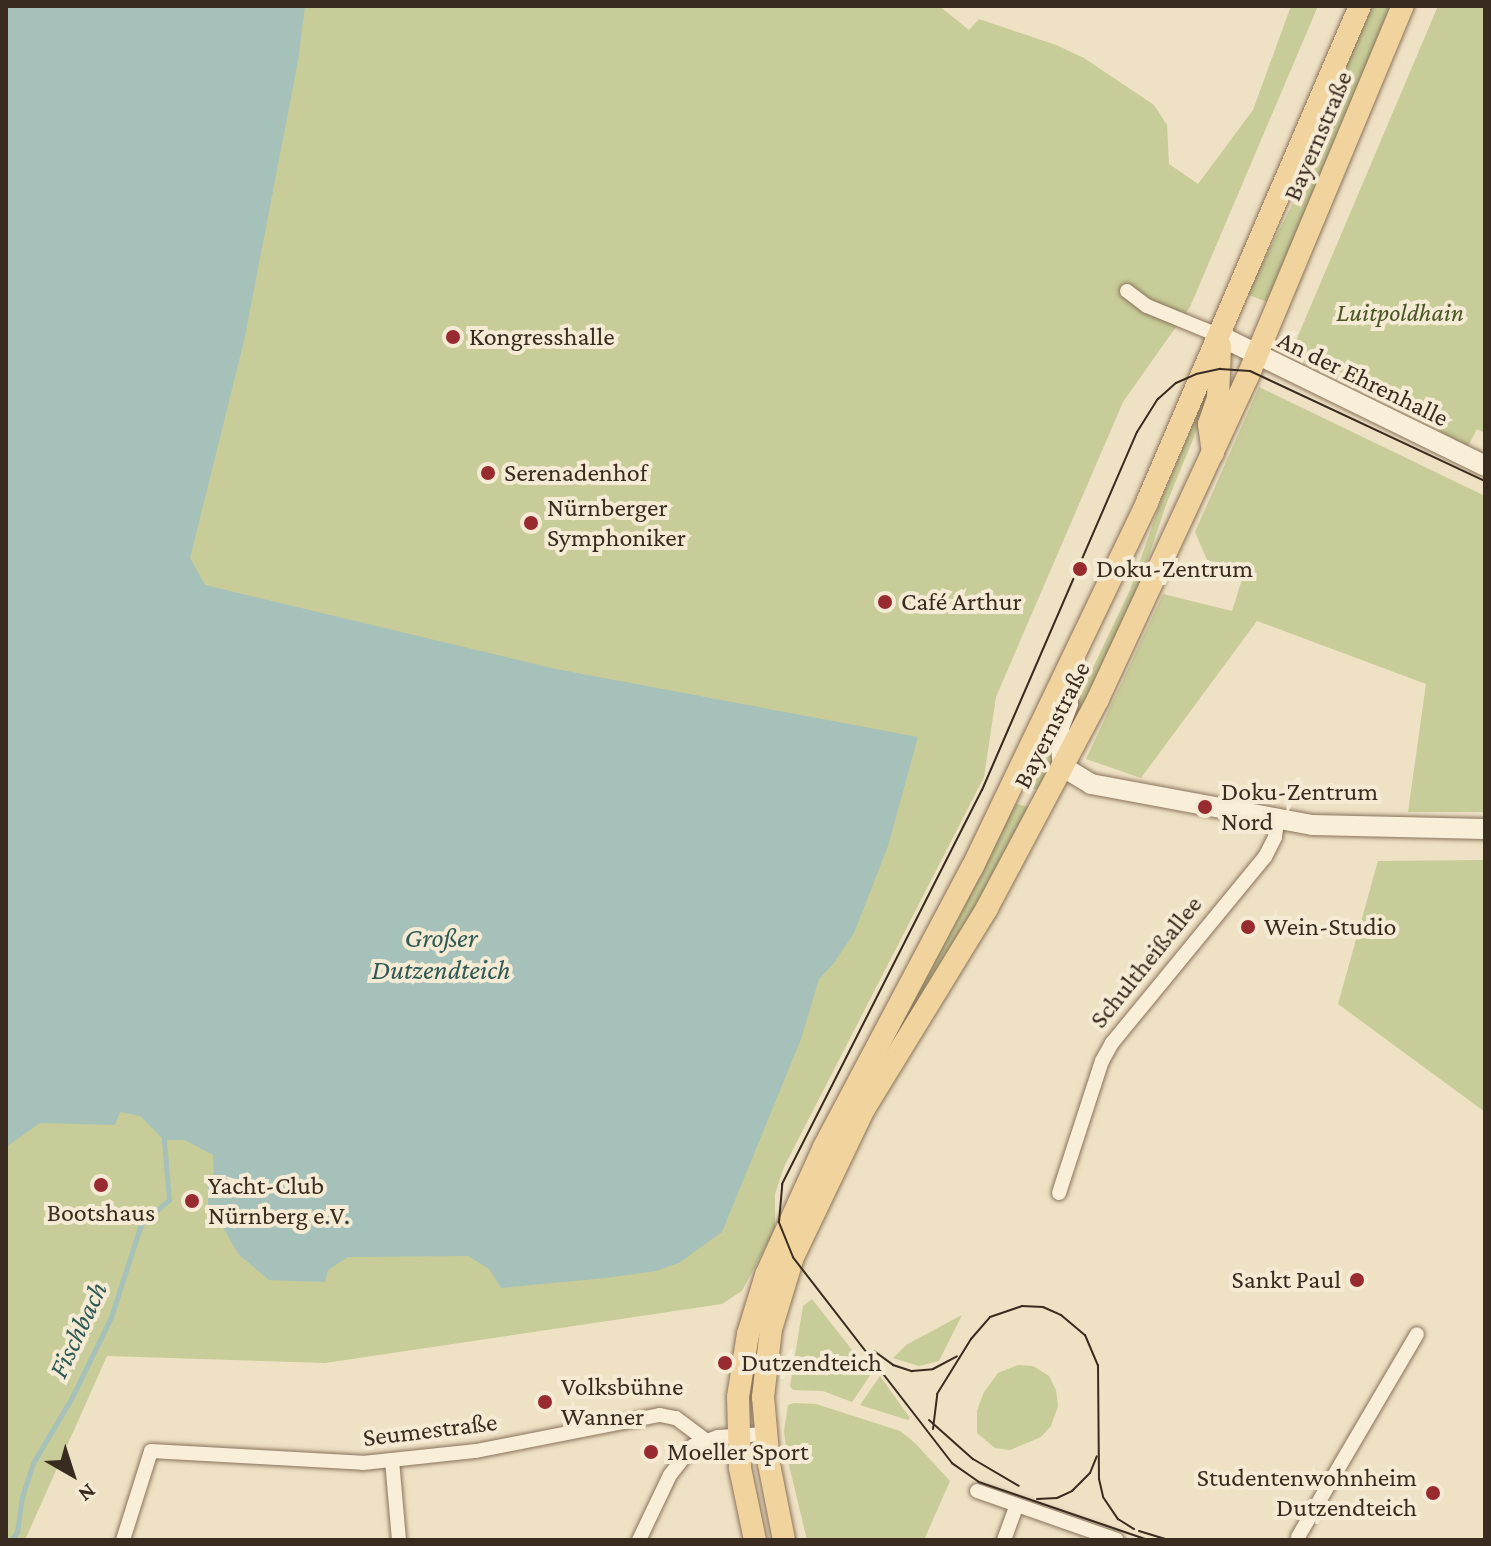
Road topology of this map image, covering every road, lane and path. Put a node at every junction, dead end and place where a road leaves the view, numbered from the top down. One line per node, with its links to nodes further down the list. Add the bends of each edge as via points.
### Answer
1 (1360, 6): 3 (main road, Bayernstraße)
2 (1403, 6): 4 (main road, Bayernstraße)
3 (1279, 198): 4 (main road, via 1294,217); 6 (main road, Bayernstraße)
4 (1314, 218): 7 (main road, Bayernstraße)
5 (1127, 291): 6 (street, via 1147,306)
6 (1220, 336): 7 (main road, An der Ehrenhalle); 8 (main road, via 1218,398 1209,424); 10 (main road, Bayernstraße)
7 (1256, 355): 8 (main road, Bayernstraße); 9 (main road, An der Ehrenhalle)
8 (1213, 454): 11 (main road, Bayernstraße)
9 (1485, 466)
10 (1064, 676): 11 (main road, via 1068,704 1059,727); 17 (main road, Bayernstraße, via 967,879 783,1233 748,1334 738,1390)
11 (1063, 767): 12 (main road, via 1075,778 1104,788); 16 (main road, Bayernstraße, via 980,920 878,1084 796,1248 769,1339)
12 (1277, 821): 13 (main road); 14 (street, Schultheißallee, via 1265,857 1112,1043)
13 (1485, 829)
14 (1059, 1193)
15 (1417, 1334): 22 (street)
16 (765, 1434): 17 (street); 27 (main road, Bayernstraße)
17 (738, 1435): 18 (street); 26 (main road, Bayernstraße)
18 (705, 1440): 19 (street, Seumestraße, via 676,1418 660,1415 476,1451); 25 (street, via 676,1465)
19 (392, 1460): 23 (street, Seumestraße, via 268,1460 151,1451); 24 (street)
20 (977, 1491): 21 (street)
21 (1016, 1507): 28 (street); 29 (street)
22 (1298, 1537)
23 (123, 1540)
24 (399, 1540)
25 (639, 1540)
26 (755, 1540)
27 (784, 1540)
28 (1004, 1540)
29 (1117, 1540)

